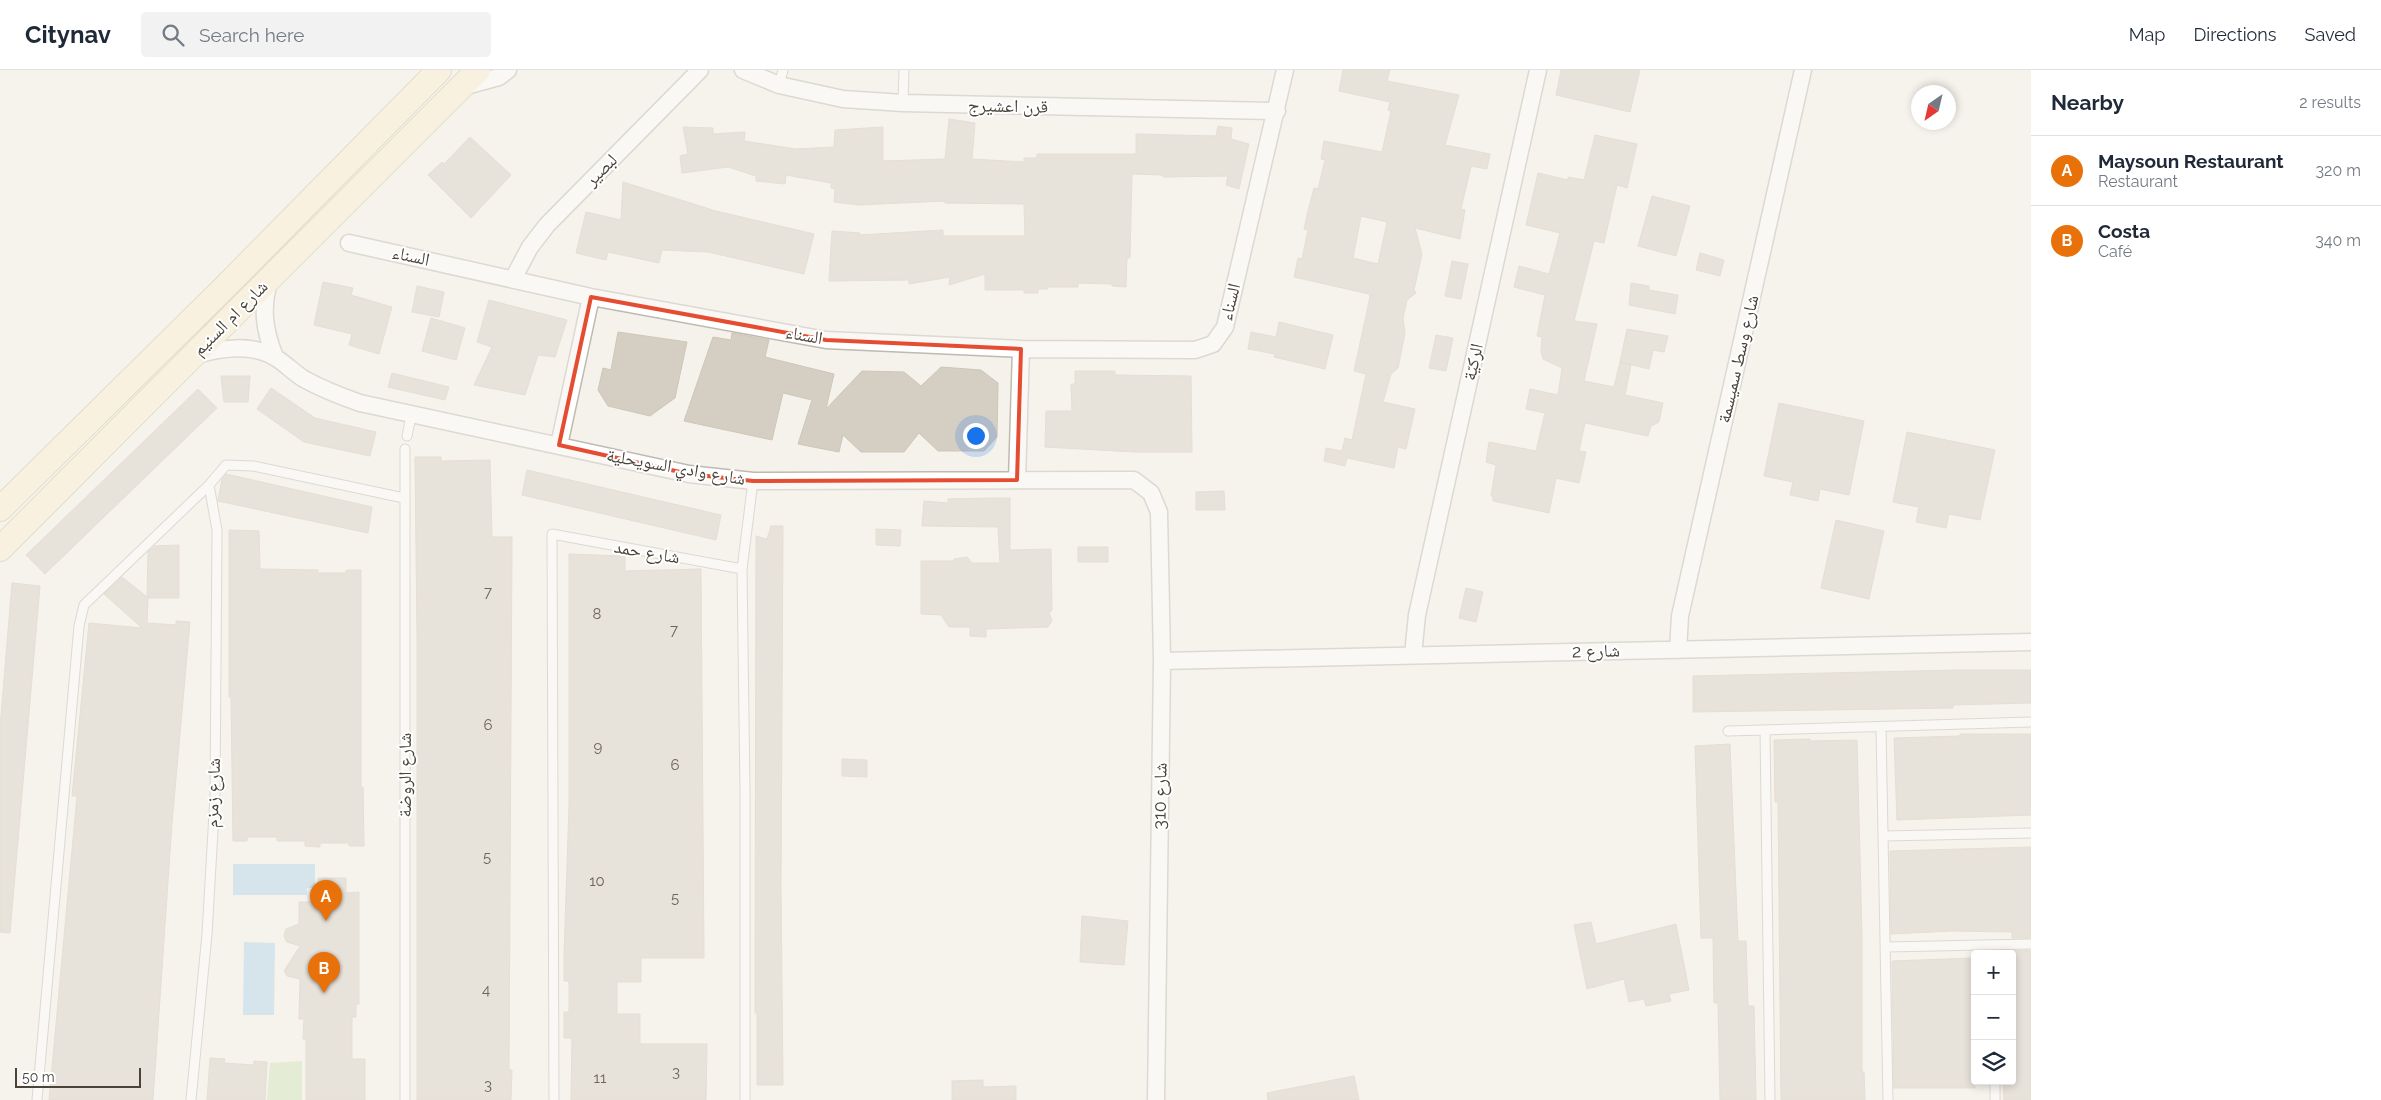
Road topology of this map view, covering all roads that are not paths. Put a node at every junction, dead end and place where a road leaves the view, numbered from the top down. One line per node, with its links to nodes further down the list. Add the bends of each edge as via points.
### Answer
1 (439, 70): 30 (main road, شارع ام السنيم)
2 (478, 70): 11 (main road, شارع ام السنيم)
3 (508, 70): 11 (street, شارع ام السنيم, via 499,77)
4 (700, 70): 16 (street, لبصير, via 547,224)
5 (743, 70): 10 (street, قرن اعشيرج)
6 (904, 70): 12 (lane)
7 (1285, 70): 13 (street, السناء)
8 (1538, 70): 35 (street, الركيّة, via 1417,615)
9 (1803, 70): 34 (street, شارع وسط سميسمة, via 1680,616)
10 (781, 77): 12 (street, قرن اعشيرج, via 843,99)
11 (460, 88): 15 (main road, شارع ام السنيم)
12 (902, 103): 13 (street, قرن اعشيرج)
13 (1277, 111): 18 (street, السناء, via 1225,327 1213,344 1195,350)
14 (349, 243): 16 (street, السناء)
15 (271, 276): 19 (main road, شارع ام السنيم); 20 (street, via 264,316 267,337)
16 (513, 279): 17 (street, السناء)
17 (590, 297): 18 (street, السناء, via 826,340); 23 (street)
18 (1021, 349): 25 (street)
19 (192, 356): 20 (street, شارع وادي السويحلية, via 233,348); 31 (main road, شارع ام السنيم)
20 (275, 356): 21 (street, شارع وادي السويحلية, via 302,378 328,392)
21 (411, 416): 22 (lane); 23 (street, شارع وادي السويحلية)
22 (407, 436)
23 (559, 445): 26 (street, شارع وادي السويحلية, via 689,474)
24 (405, 449): 29 (lane, شارع الروضة)
25 (1018, 480): 26 (street, شارع وادي السويحلية); 28 (street, شارع وادي السويحلية, via 1134,480)
26 (753, 481): 32 (lane)
27 (209, 486): 29 (lane, via 226,465 252,466); 47 (lane, via 84,605 79,626); 48 (lane, شارع زمزم, via 217,530 215,796)
28 (1151, 493): 36 (street, شارع 310, via 1159,512)
29 (404, 498): 49 (lane, شارع الروضة)
30 (0, 509)
31 (0, 549)
32 (742, 569): 50 (lane, شارع حمد, via 552,534); 51 (lane)
33 (2031, 642): 34 (street, شارع 2)
34 (1678, 650): 35 (street, شارع 2)
35 (1412, 656): 36 (street, شارع 2)
36 (1162, 661): 52 (street, شارع 310)
37 (2031, 722): 38 (lane)
38 (1881, 728): 39 (lane); 42 (lane)
39 (1765, 730): 40 (lane); 53 (lane)
40 (1728, 731)
41 (2031, 833): 42 (lane)
42 (1883, 836): 44 (lane)
43 (2031, 944): 45 (lane)
44 (1886, 947): 45 (lane); 54 (lane)
45 (1992, 950)
46 (1995, 1085): 55 (lane)
47 (37, 1100)
48 (191, 1100)
49 (405, 1100)
50 (554, 1100)
51 (745, 1100)
52 (1156, 1100)
53 (1770, 1100)
54 (1888, 1100)
55 (1995, 1100)

